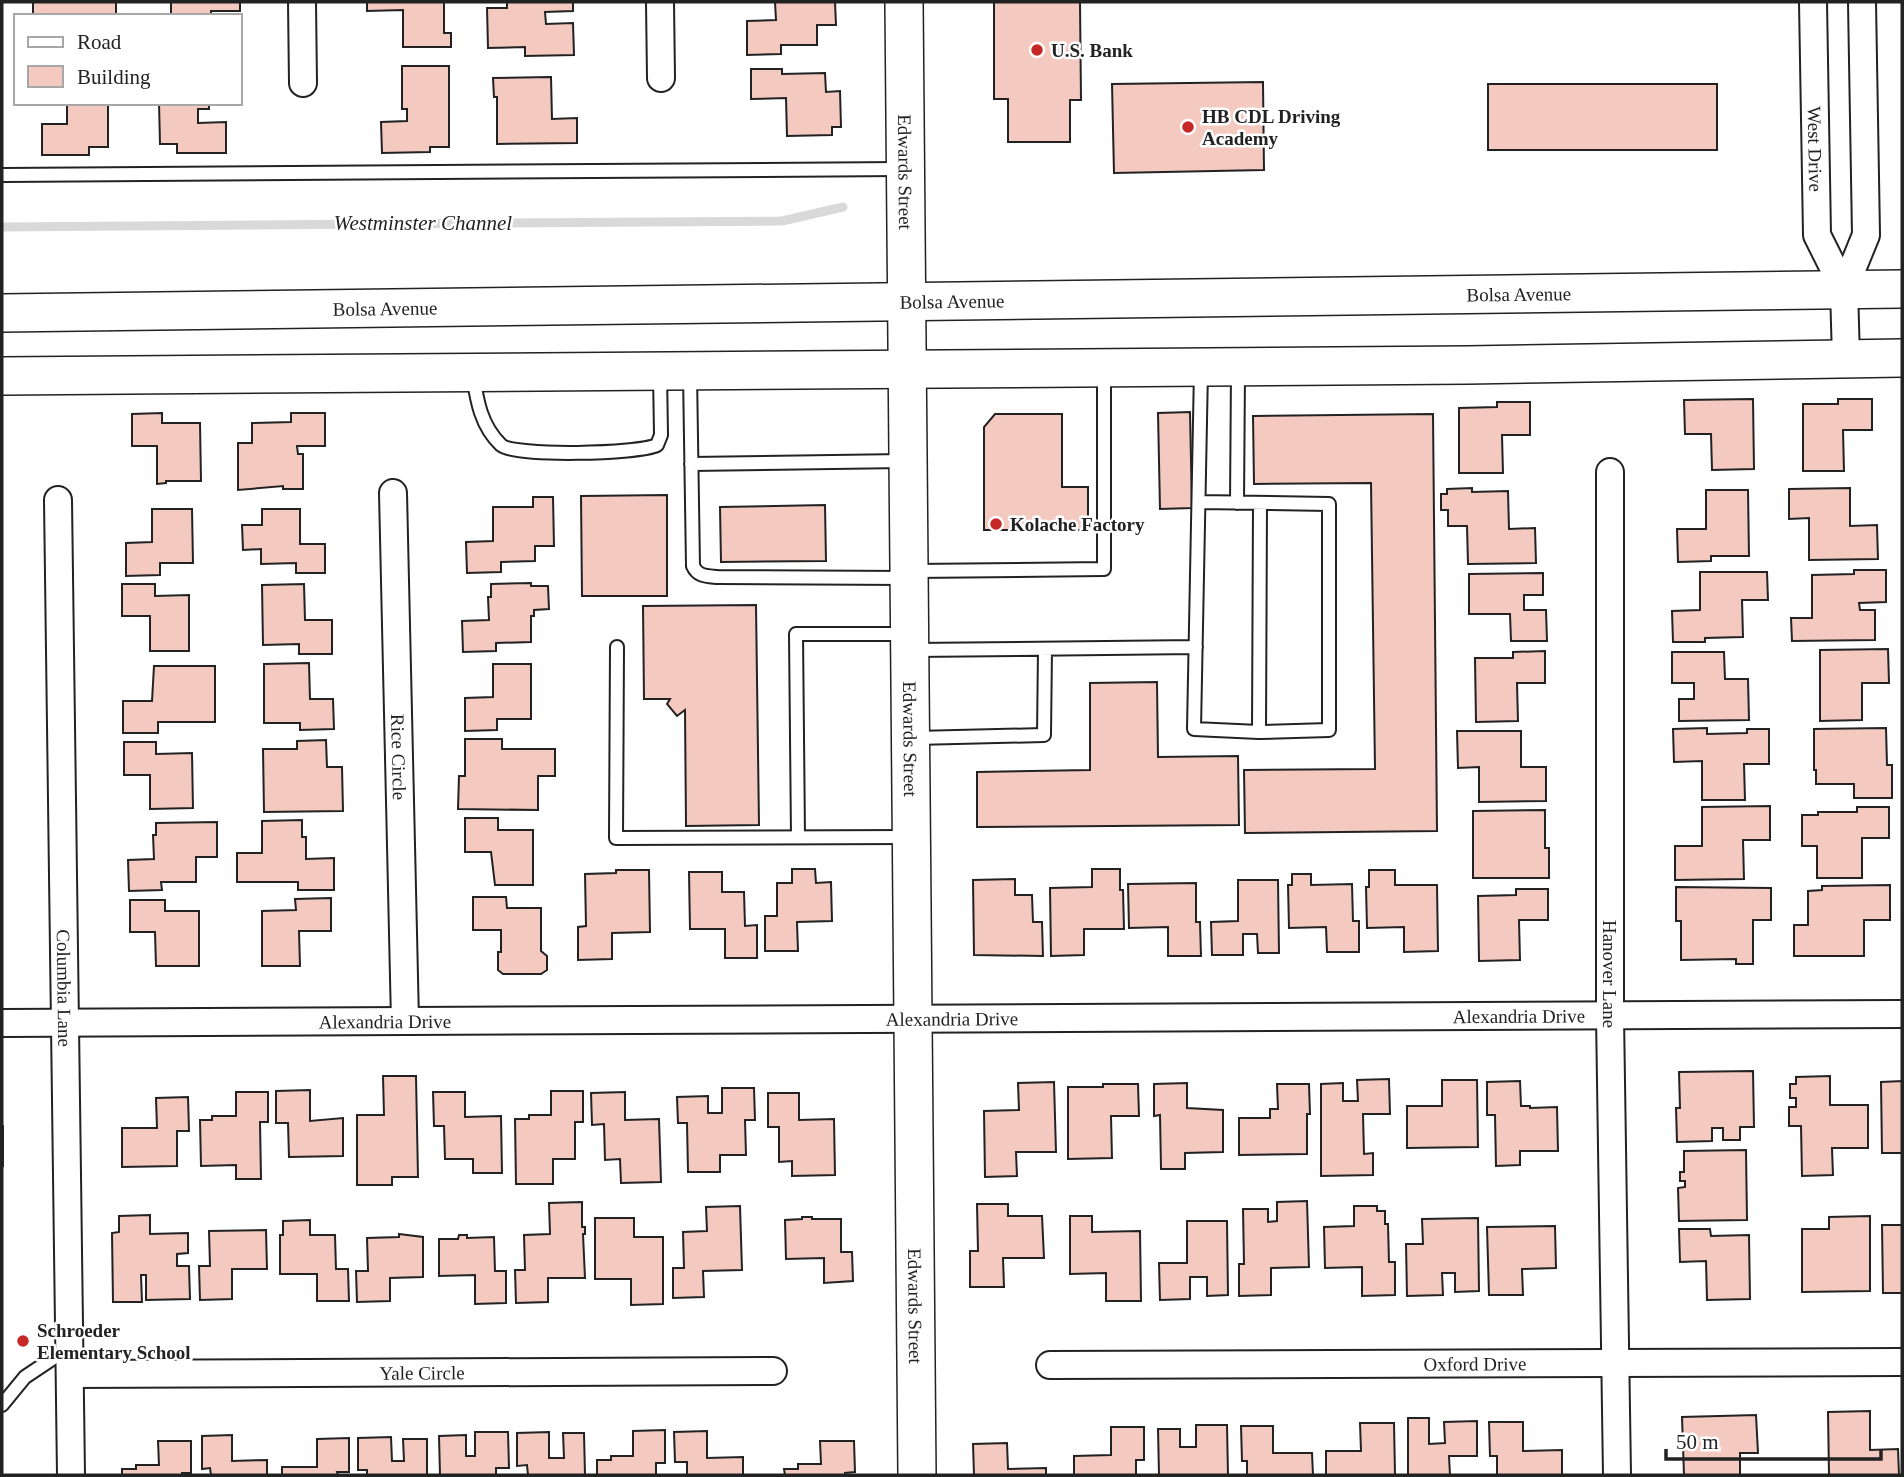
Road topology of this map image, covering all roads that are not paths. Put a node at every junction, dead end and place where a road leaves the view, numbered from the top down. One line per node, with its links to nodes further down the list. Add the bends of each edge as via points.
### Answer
1 (302, 2): 7 (street)
2 (660, 2): 6 (street)
3 (904, 2): 8 (main road, Edwards Street)
4 (1813, 2): 10 (street, West Drive, via 1817,235)
5 (1862, 2): 10 (street, West Drive, via 1866,235)
6 (661, 78)
7 (303, 83)
8 (906, 168): 9 (lane); 12 (main road, Edwards Street)
9 (2, 175)
10 (1844, 289): 11 (main road, Bolsa Avenue); 12 (main road, Bolsa Avenue); 14 (street, West Drive)
11 (1902, 289)
12 (907, 301): 13 (main road, Bolsa Avenue); 19 (main road, Edwards Street)
13 (2, 313)
14 (1846, 358): 15 (main road); 16 (main road)
15 (1902, 358)
16 (1238, 366): 18 (main road); 29 (lane)
17 (1104, 367): 18 (main road); 19 (main road); 31 (lane, via 1104,569)
18 (1201, 367): 28 (lane)
19 (907, 368): 20 (main road); 23 (main road, Edwards Street)
20 (675, 370): 21 (main road); 21 (lane, via 657,445 639,450 528,453 503,447 487,427); 24 (lane)
21 (472, 372): 22 (main road)
22 (2, 376)
23 (908, 461): 24 (lane); 31 (main road, Edwards Street)
24 (691, 464): 31 (lane, via 693,566 700,575)
25 (1610, 472): 41 (street, Hanover Lane)
26 (393, 493): 43 (street, Rice Circle)
27 (58, 500): 45 (street, Columbia Lane)
28 (1199, 502): 29 (lane); 34 (lane)
29 (1237, 503): 30 (lane)
30 (1260, 504): 36 (lane); 36 (lane, via 1329,504 1329,730)
31 (909, 574): 32 (main road, Edwards Street)
32 (910, 642): 35 (lane); 37 (main road, Edwards Street); 38 (lane, via 796,634)
33 (617, 647): 38 (lane, via 616,838)
34 (1195, 647): 35 (lane); 36 (lane, via 1194,729)
35 (1045, 649): 37 (lane, via 1044,735)
36 (1259, 732)
37 (911, 738): 39 (main road, Edwards Street)
38 (798, 836): 39 (lane)
39 (911, 836): 42 (main road, Edwards Street)
40 (1902, 1014): 41 (street, Alexandria Drive)
41 (1610, 1016): 42 (street, Alexandria Drive); 48 (street, Hanover Lane)
42 (913, 1019): 43 (street, Alexandria Drive); 54 (main road, Edwards Street)
43 (405, 1021): 45 (street, Alexandria Drive)
44 (2, 1023): 45 (street, Alexandria Drive)
45 (63, 1023): 46 (street, Columbia Lane)
46 (70, 1347): 51 (street, Columbia Lane); 52 (lane, via 25,1377)
47 (1902, 1362): 48 (street, Oxford Drive)
48 (1615, 1363): 49 (street, Oxford Drive); 55 (street, Hanover Lane)
49 (1050, 1365)
50 (773, 1371): 51 (street, Yale Circle)
51 (70, 1374): 53 (street, Columbia Lane)
52 (2, 1405)
53 (71, 1475)
54 (917, 1475)
55 (1617, 1475)

